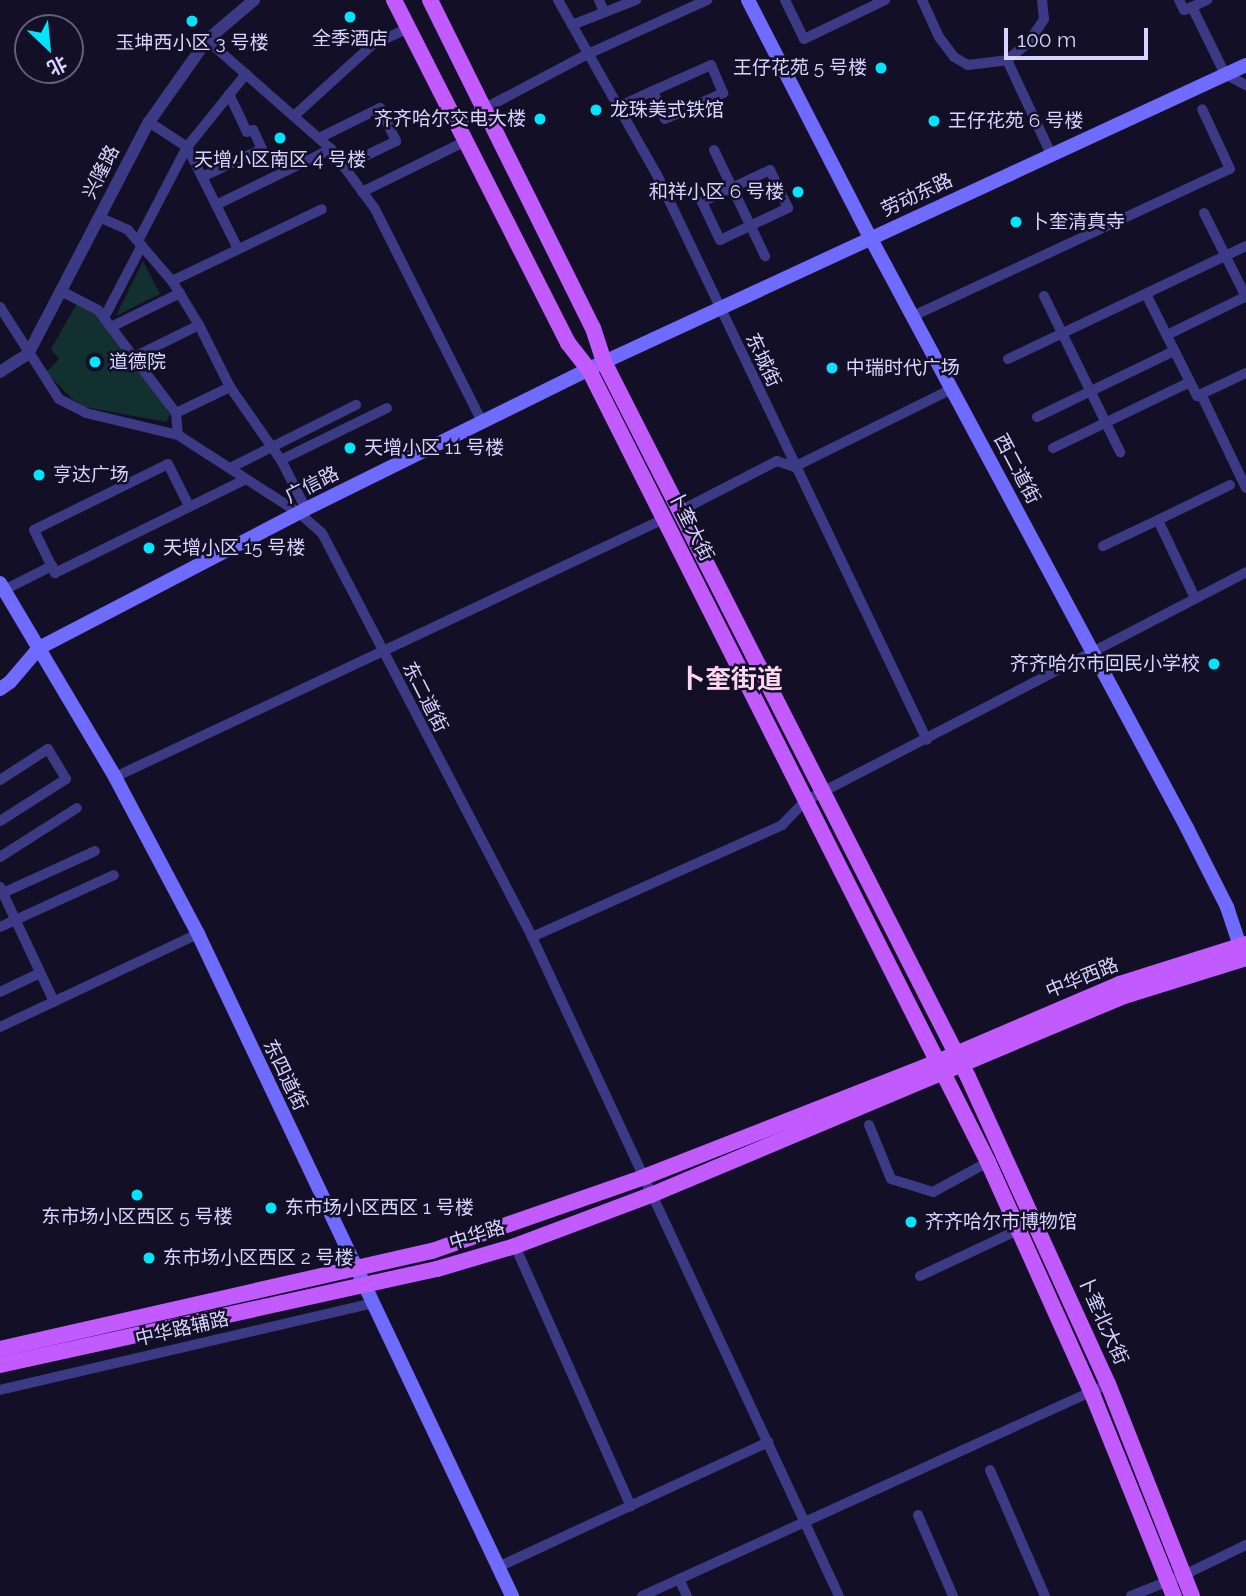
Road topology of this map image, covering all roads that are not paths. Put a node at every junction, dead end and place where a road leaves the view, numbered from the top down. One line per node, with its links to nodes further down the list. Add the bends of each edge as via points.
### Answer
1 (394, 0): 18 (main road, 卜奎大街)
2 (429, 0): 29 (main road, 卜奎大街)
3 (558, 0): 17 (street, 东城街)
4 (599, 0): 16 (street)
5 (636, 0): 16 (street)
6 (707, 0): 20 (street)
7 (785, 0): 8 (street, via 804,39)
8 (885, 0)
9 (922, 0): 21 (street, via 954,57 968,65)
10 (1044, 0): 21 (street, via 1044,19 1028,43)
11 (1180, 0): 15 (street, via 1184,10)
12 (1207, 0): 15 (street)
13 (751, 1): 49 (main road, 西二道街)
14 (245, 3): 19 (street, 兴隆路)
15 (1192, 7): 24 (street)
16 (604, 12): 17 (street)
17 (572, 25): 20 (street, 东城街)
18 (408, 28): 31 (street, via 372,45); 33 (main road, 卜奎大街)
19 (207, 40): 23 (street); 32 (street, 兴隆路)
20 (588, 54): 28 (street, 东城街); 29 (street)
21 (1007, 60): 39 (street)
22 (1246, 65): 24 (main road, 劳动东路)
23 (246, 74): 27 (street); 31 (street)
24 (1225, 74): 25 (street); 39 (main road, 劳动东路)
25 (1246, 85)
26 (653, 91): 26 (street, via 711,65 723,93 665,119); 28 (street)
27 (229, 94): 36 (street); 41 (street, via 247,132 253,130 262,149)
28 (618, 107): 62 (street, 东城街, via 657,176)
29 (483, 108): 33 (street); 72 (main road, 卜奎大街, via 593,328)
30 (1202, 109): 63 (street, via 1230,169)
31 (294, 116): 34 (street)
32 (149, 121): 36 (street); 47 (street, 兴隆路)
33 (455, 124): 35 (main road, 卜奎大街)
34 (318, 138): 37 (street); 40 (street, via 380,108 396,141)
35 (464, 142): 43 (street); 73 (main road, 卜奎大街, via 568,344)
36 (187, 147): 41 (street); 50 (street)
37 (331, 149): 43 (street); 44 (street)
38 (714, 149): 42 (street)
39 (1051, 154): 49 (main road, 劳动东路)
40 (363, 157)
41 (202, 177): 44 (street)
42 (732, 187): 48 (street); 48 (street, via 702,202 720,240); 48 (street, via 770,170 788,208)
43 (362, 192): 85 (street, via 387,232)
44 (216, 205): 52 (street)
45 (322, 209): 52 (street)
46 (1204, 212): 54 (street)
47 (99, 217): 50 (street, via 128,230); 56 (street, 兴隆路)
48 (751, 226): 53 (street)
49 (870, 237): 62 (main road, 劳动东路); 63 (main road, 西二道街)
50 (140, 243): 55 (street); 64 (street)
51 (1246, 246): 54 (street)
52 (238, 249): 55 (street)
53 (765, 256)
54 (1225, 256): 58 (street); 60 (street)
55 (172, 281): 57 (street)
56 (61, 291): 64 (street, via 98,310); 69 (street, 兴隆路)
57 (180, 293): 64 (street); 65 (street)
58 (1146, 294): 66 (street); 67 (street)
59 (1044, 296): 66 (street)
60 (1245, 297): 67 (street)
61 (0, 307): 69 (street, 东二道街)
62 (719, 309): 72 (main road, 劳动东路); 92 (street, 东城街)
63 (913, 316): 78 (main road, 西二道街)
64 (108, 323): 70 (street)
65 (199, 325): 70 (street); 77 (street)
66 (1062, 334): 71 (street); 79 (street)
67 (1167, 335): 68 (street)
68 (1174, 351): 76 (street); 79 (street)
69 (28, 354): 74 (street, 兴隆路); 87 (street, 东二道街, via 59,399 86,413)
70 (134, 357): 83 (street)
71 (1009, 359)
72 (604, 362): 73 (main road, 广信路); 99 (main road, 卜奎大街)
73 (589, 369): 85 (main road, 广信路); 100 (main road, 卜奎大街)
74 (0, 372)
75 (1246, 373): 80 (street)
76 (1190, 382): 80 (street, via 1197,396); 86 (street)
77 (230, 387): 83 (street); 88 (street)
78 (952, 389): 92 (street); 109 (main road, 西二道街)
79 (1090, 392): 84 (street); 86 (street)
80 (1201, 394): 96 (street)
81 (356, 405): 88 (street)
82 (387, 408): 91 (street)
83 (176, 413): 87 (street)
84 (1037, 418)
85 (482, 422): 98 (main road, 广信路)
86 (1105, 423): 89 (street); 90 (street)
87 (178, 435): 93 (street, 东二道街)
88 (272, 447): 91 (street); 93 (street)
89 (1053, 448)
90 (1119, 453)
91 (281, 460): 98 (street)
92 (794, 467): 99 (street, via 777,461); 111 (street, 东城街)
93 (230, 468): 94 (street, 东二道街)
94 (246, 479): 97 (street); 98 (street, 东二道街)
95 (1230, 485): 101 (street)
96 (1246, 488)
97 (189, 506): 103 (street, via 55,573); 103 (street, via 168,464 34,530)
98 (302, 511): 107 (main road, 广信路); 108 (street, 东二道街, via 322,533)
99 (680, 511): 114 (main road, 卜奎大街)
100 (664, 519): 108 (street); 115 (main road, 卜奎大街)
101 (1158, 520): 102 (street); 106 (street)
102 (1103, 546)
103 (52, 566): 105 (street)
104 (1246, 572): 106 (street)
105 (2, 587): 107 (main road, 东四道街)
106 (1195, 598): 109 (street)
107 (39, 648): 110 (main road); 112 (main road, 东四道街)
108 (382, 650): 112 (street); 125 (street, 东二道街)
109 (1092, 651): 111 (street); 126 (main road, 西二道街, via 1227,907)
110 (0, 689)
111 (927, 740): 114 (street)
112 (115, 777): 124 (main road, 东四道街)
113 (0, 780): 117 (street, via 48,749 66,779)
114 (821, 793): 115 (street); 131 (main road, 卜奎大街)
115 (805, 801): 125 (street, via 782,825); 132 (main road, 卜奎大街)
116 (77, 808): 119 (street)
117 (0, 821)
118 (95, 851): 121 (street)
119 (0, 857)
120 (114, 875): 122 (street)
121 (1, 890): 122 (street)
122 (15, 920): 123 (street); 127 (street)
123 (0, 927)
124 (198, 934): 129 (street); 139 (main road, 东四道街)
125 (532, 937): 135 (street, 东二道街)
126 (1244, 955): 131 (main road, 中华西路)
127 (40, 973): 128 (street); 129 (street)
128 (0, 992)
129 (54, 1002): 130 (street)
130 (0, 1027)
131 (958, 1060): 132 (main road, 中华西路); 145 (main road, 卜奎北大街)
132 (940, 1068): 134 (main road, 卜奎北大街); 135 (main road, 中华路); 136 (main road, 中华路)
133 (869, 1125): 134 (street, via 891,1179 933,1192)
134 (988, 1162): 137 (main road, 卜奎北大街)
135 (643, 1177): 136 (street, 东二道街); 139 (main road, 中华路, via 432,1251)
136 (651, 1195): 138 (main road, 中华路); 148 (street, 东二道街)
137 (1020, 1228): 140 (street); 147 (main road, 卜奎北大街)
138 (515, 1246): 141 (main road, 中华路, via 437,1269); 150 (street)
139 (356, 1266): 141 (main road, 东四道街); 143 (main road, 中华路)
140 (920, 1276)
141 (364, 1283): 142 (main road, 东四道街); 144 (main road, 中华路)
142 (373, 1303): 146 (street, 中华路辅路); 154 (main road, 东四道街)
143 (0, 1349)
144 (0, 1365)
145 (1108, 1384): 147 (street); 155 (main road, 卜奎北大街)
146 (0, 1390)
147 (1091, 1391): 152 (street); 157 (main road, 卜奎北大街)
148 (768, 1442): 150 (street); 152 (street, 东二道街)
149 (990, 1470): 163 (street)
150 (631, 1506): 154 (street)
151 (918, 1515): 162 (street)
152 (805, 1521): 156 (street); 161 (street, 东二道街)
153 (1246, 1545): 155 (street)
154 (498, 1567): 158 (main road, 东四道街)
155 (1186, 1574): 157 (street); 165 (main road, 卜奎北大街)
156 (679, 1579): 159 (street); 160 (street)
157 (1171, 1588): 164 (street)
158 (512, 1596)
159 (642, 1596)
160 (687, 1596)
161 (839, 1596)
162 (953, 1596)
163 (1045, 1596)
164 (1131, 1596)
165 (1192, 1596)

